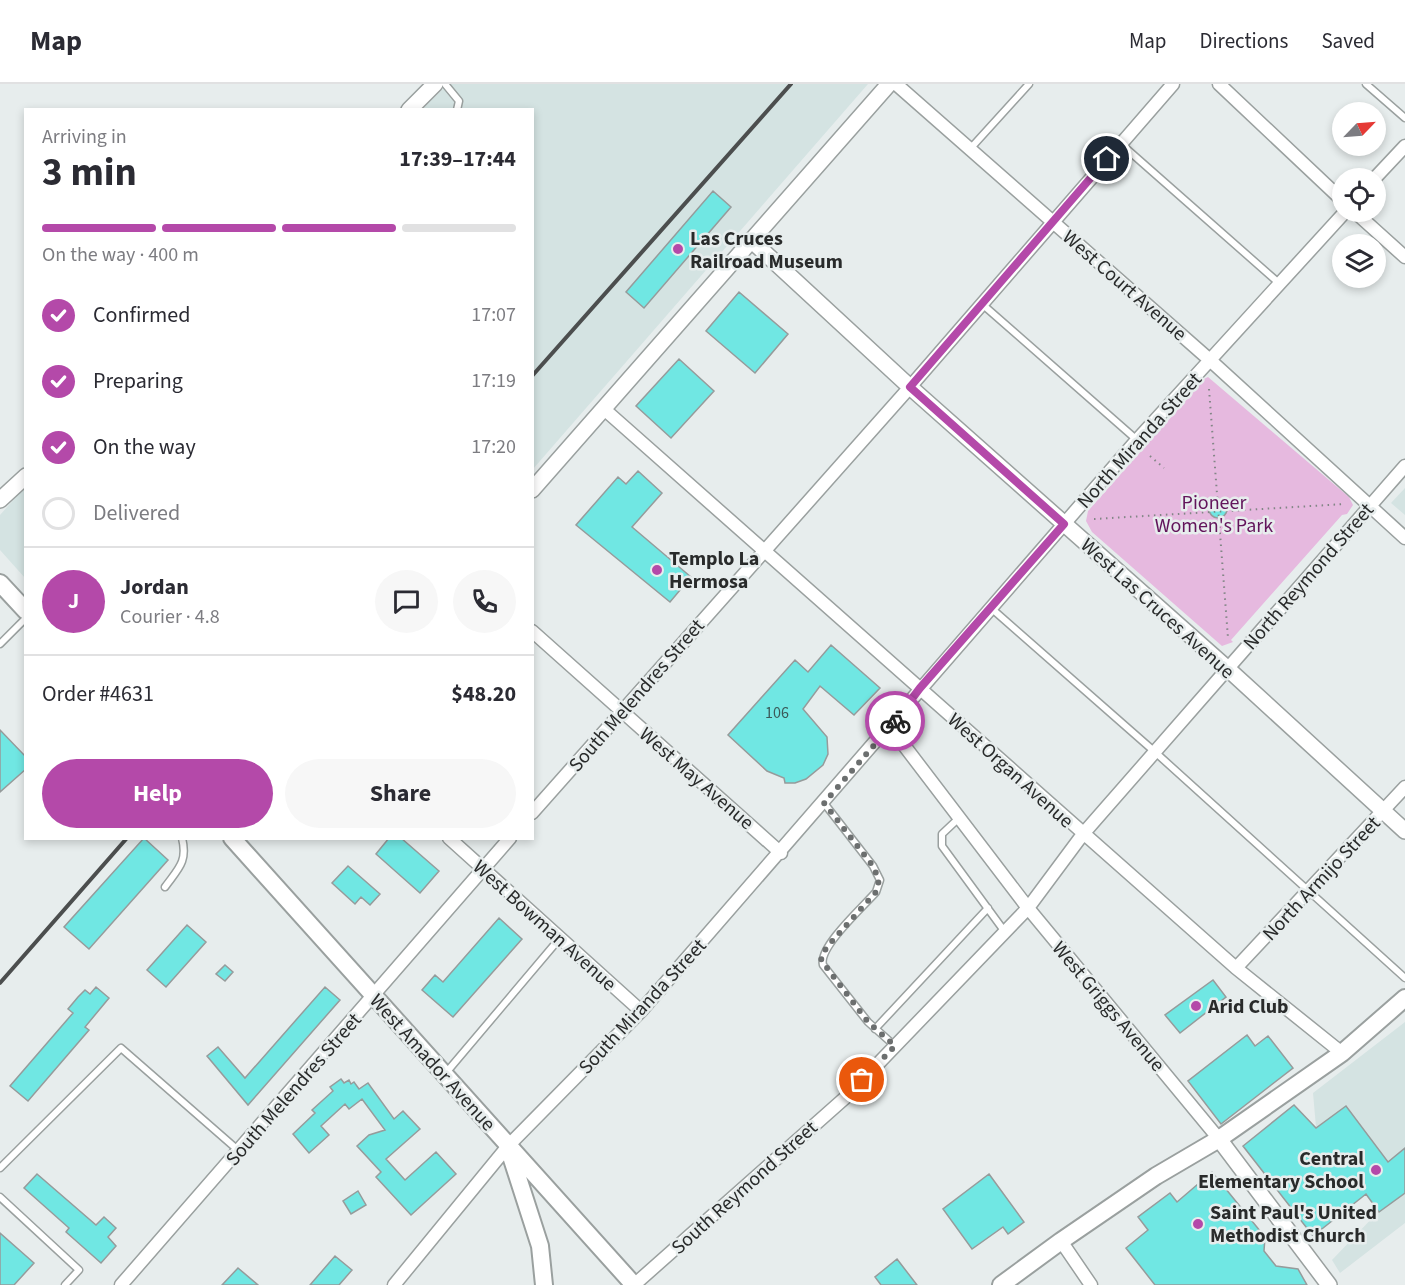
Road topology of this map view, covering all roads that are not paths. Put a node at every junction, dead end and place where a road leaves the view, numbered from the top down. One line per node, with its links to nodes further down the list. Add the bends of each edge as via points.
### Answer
1 (435, 84): 9 (street)
2 (444, 84): 10 (lane, via 459,101)
3 (888, 84): 20 (street)
4 (896, 84): 14 (street, West Court Avenue)
5 (1029, 84): 14 (lane)
6 (1173, 84): 12 (street, South Melendres Street)
7 (1219, 84): 16 (street)
8 (1366, 84): 11 (lane)
9 (411, 108)
10 (457, 108)
11 (1405, 118)
12 (1121, 143): 17 (street, South Melendres Street); 22 (lane)
13 (1405, 146): 15 (street)
14 (970, 149): 17 (street, West Court Avenue)
15 (1384, 168)
16 (1332, 191)
17 (1052, 221): 23 (street, South Melendres Street); 24 (street, West Court Avenue)
18 (1336, 222): 22 (street, North Miranda Street)
19 (1365, 222): 21 (street)
20 (751, 240): 25 (street, West Las Cruces Avenue); 26 (street)
21 (1405, 257)
22 (1280, 284): 24 (street, North Miranda Street)
23 (981, 304): 25 (street, South Melendres Street); 27 (lane)
24 (1211, 361): 27 (street, North Miranda Street); 32 (street, West Court Avenue)
25 (910, 387): 33 (street, West Las Cruces Avenue); 35 (street, South Melendres Street)
26 (604, 409): 30 (street); 35 (street, West Organ Avenue)
27 (1137, 440): 33 (street, North Miranda Street)
28 (1405, 466): 32 (street, North Reymond Street)
29 (24, 478): 31 (street)
30 (534, 488)
31 (0, 500)
32 (1370, 505): 34 (street, West Court Avenue); 42 (street, North Reymond Street)
33 (1064, 524): 37 (street, North Miranda Street); 42 (street, West Las Cruces Avenue)
34 (1405, 538)
35 (765, 550): 43 (street, West Organ Avenue); 44 (street, South Melendres Street)
36 (0, 583): 38 (main road)
37 (990, 607): 43 (street, North Miranda Street); 46 (lane)
38 (24, 609)
39 (24, 620): 41 (lane)
40 (534, 634): 44 (street, West May Avenue)
41 (0, 644)
42 (1228, 669): 46 (street, North Reymond Street); 50 (street, West Las Cruces Avenue)
43 (920, 688): 45 (street, North Miranda Street); 53 (street, West Organ Avenue)
44 (621, 712): 49 (street, South Melendres Street); 58 (street, West May Avenue)
45 (890, 727): 48 (street, South Miranda Street); 51 (street, West Griggs Avenue)
46 (1155, 752): 53 (street, North Reymond Street); 61 (lane)
47 (1405, 787): 50 (street, North Armijo Street)
48 (824, 803): 58 (street, South Miranda Street); 71 (lane, via 873,866 879,880 876,892 826,948 821,960)
49 (534, 811)
50 (1383, 812): 52 (street, West Las Cruces Avenue); 61 (street, North Armijo Street)
51 (959, 818): 62 (lane, via 942,834 942,846); 63 (street, West Griggs Avenue)
52 (1405, 831)
53 (1083, 834): 63 (street, North Reymond Street); 66 (street, West Organ Avenue)
54 (183, 840): 60 (lane, via 184,858)
55 (234, 840): 68 (main road, West Amador Avenue)
56 (451, 840): 59 (street, West Bowman Avenue)
57 (508, 840): 59 (street, South Melendres Street)
58 (781, 853): 70 (street, South Miranda Street)
59 (484, 869): 65 (street, West Bowman Avenue); 68 (street, South Melendres Street)
60 (165, 887)
61 (1309, 891): 66 (street, North Armijo Street); 67 (lane)
62 (988, 908): 64 (lane); 71 (lane)
63 (1028, 908): 64 (street, South Reymond Street); 75 (street, West Griggs Avenue)
64 (1005, 932): 72 (street, South Reymond Street)
65 (560, 938): 70 (street, West Bowman Avenue); 74 (lane)
66 (1236, 968): 73 (street, West Organ Avenue)
67 (1405, 978)
68 (375, 996): 74 (main road, West Amador Avenue); 77 (street, South Melendres Street)
69 (1405, 998): 73 (main road)
70 (641, 1011): 76 (street, South Miranda Street)
71 (875, 1029): 72 (lane)
72 (895, 1046): 85 (street, South Reymond Street, via 846,1097)
73 (1342, 1053): 75 (main road)
74 (444, 1074): 76 (main road, West Amador Avenue)
75 (1219, 1139): 80 (main road); 88 (street, West Griggs Avenue)
76 (508, 1146): 83 (street, South Miranda Street); 84 (main road, via 540,1246); 85 (main road, West Amador Avenue)
77 (239, 1151): 78 (lane, via 121,1048); 82 (street, South Melendres Street)
78 (0, 1168)
79 (0, 1197): 81 (lane, via 79,1270)
80 (1060, 1241): 86 (main road); 87 (street)
81 (65, 1285)
82 (121, 1285)
83 (394, 1285)
84 (544, 1285)
85 (634, 1285)
86 (1001, 1285)
87 (1091, 1285)
88 (1329, 1285)

